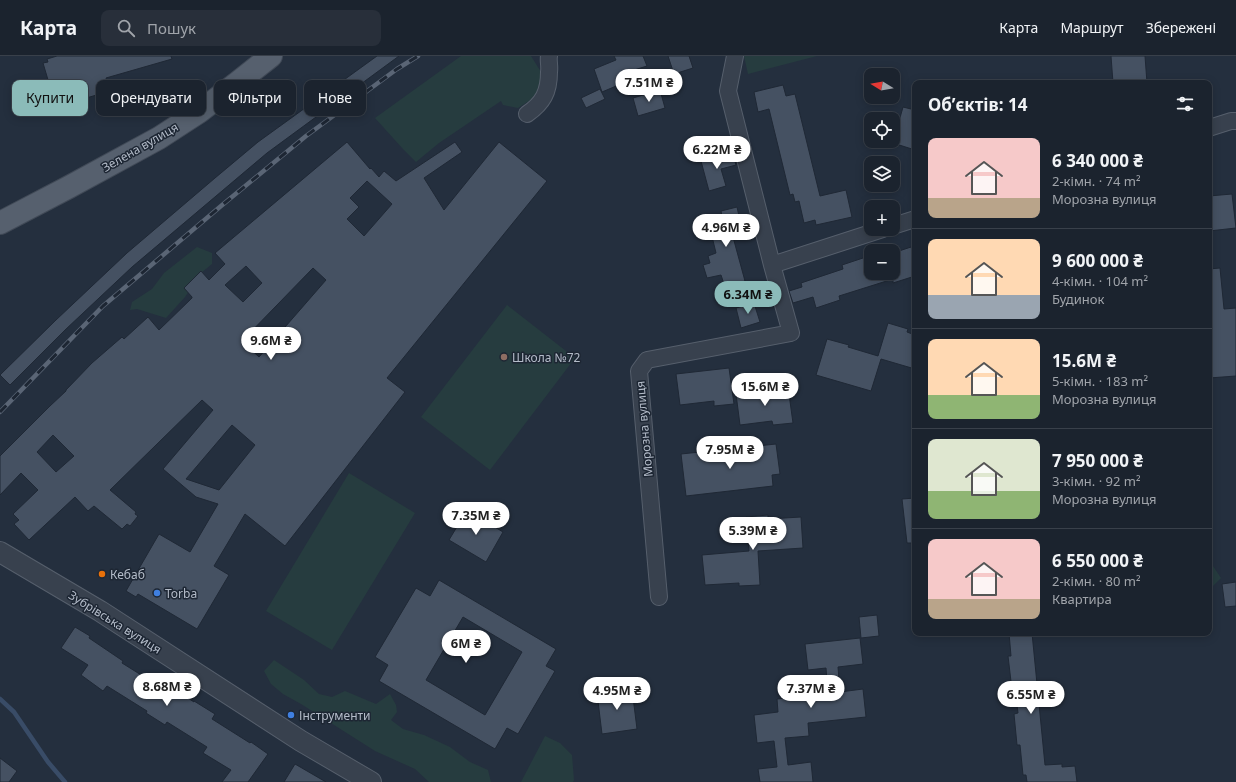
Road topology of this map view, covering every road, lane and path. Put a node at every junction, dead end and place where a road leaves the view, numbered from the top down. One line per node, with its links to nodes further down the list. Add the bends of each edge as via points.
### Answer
1 (271, 56): 8 (main road, Зелена вулиця, via 206,107 159,138)
2 (549, 56): 4 (street, via 550,70 546,93 542,102)
3 (735, 56): 11 (street, Морозна вулиця, via 728,91)
4 (527, 114)
5 (1236, 121): 6 (street)
6 (1212, 127)
7 (912, 220): 9 (street)
8 (0, 223)
9 (900, 224)
10 (864, 235): 11 (street)
11 (772, 265): 13 (street, Морозна вулиця, via 791,333 647,360 639,371)
12 (0, 552): 14 (street, Зубрівська вулиця, via 100,611 301,741)
13 (659, 597)
14 (371, 782)

